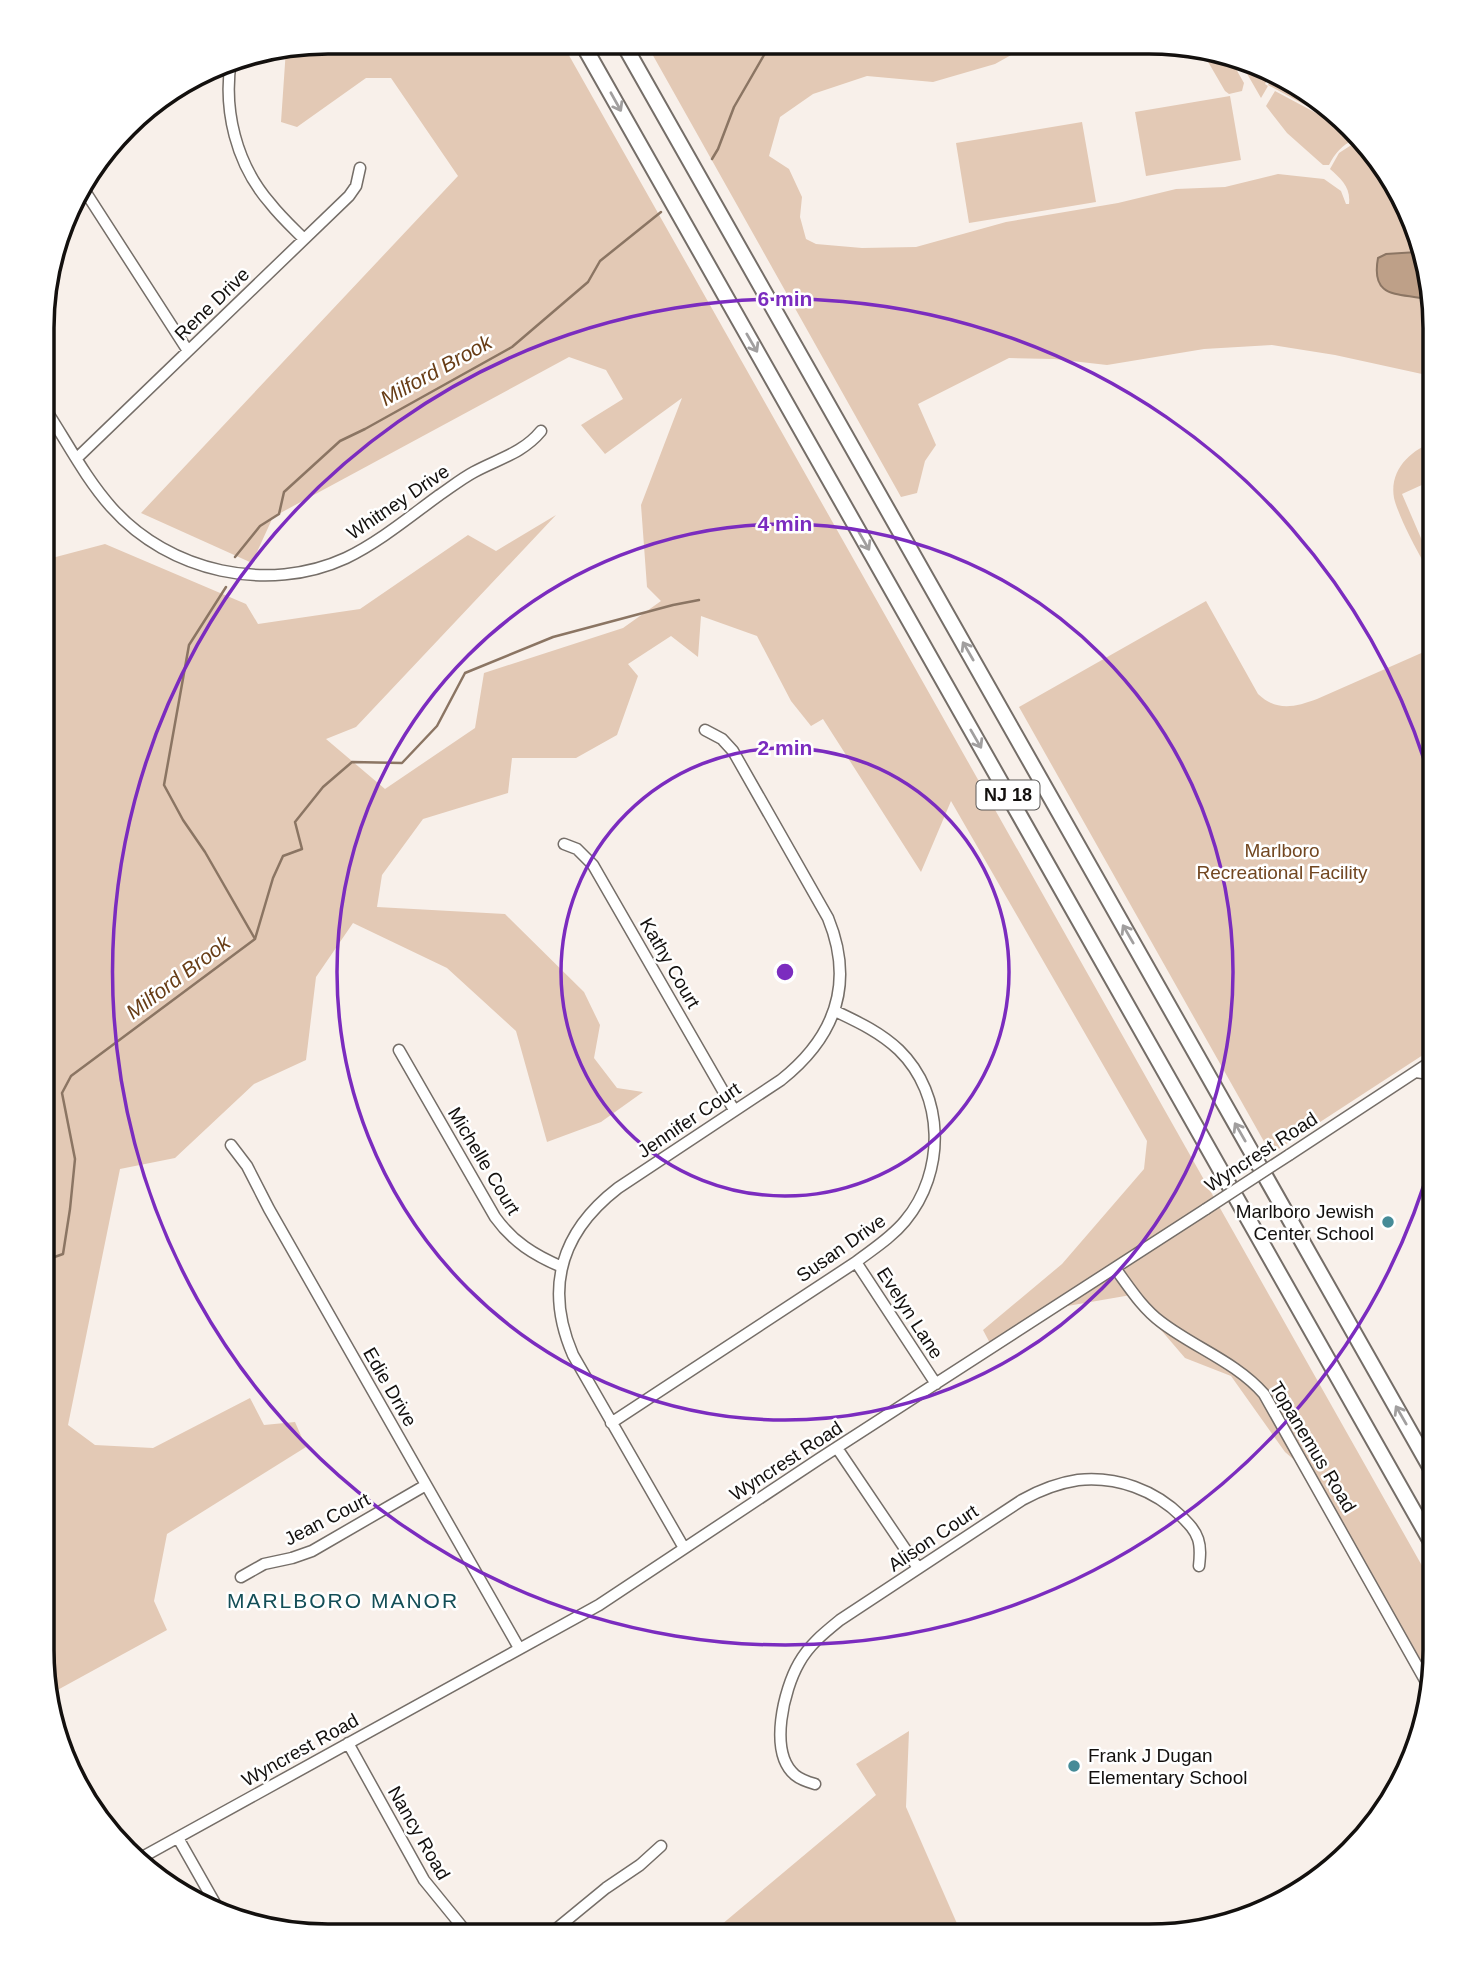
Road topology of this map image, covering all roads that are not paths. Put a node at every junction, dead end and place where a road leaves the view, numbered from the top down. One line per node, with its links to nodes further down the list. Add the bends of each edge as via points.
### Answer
1 (588, 54): 28 (highway, NJ 18, one-way to 28)
2 (630, 54): 26 (highway, NJ 18, one-way to 2)
3 (230, 73): 6 (street, via 230,111 239,152 264,197)
4 (360, 168): 6 (street, Rene Drive, via 349,196)
5 (88, 197): 7 (street)
6 (304, 239): 7 (street, Rene Drive)
7 (188, 351): 10 (street, Rene Drive)
8 (54, 422): 10 (street, Whitney Drive)
9 (541, 431): 10 (street, Whitney Drive, via 531,443 471,473 367,547 325,566 287,574 222,571 165,550 114,511)
10 (77, 458)
11 (705, 730): 13 (street, Jennifer Court, via 733,751 828,918 840,962)
12 (564, 844): 18 (street, Kathy Court, via 577,849 593,865)
13 (835, 1012): 18 (street, Jennifer Court, via 817,1045 799,1065); 20 (street, Susan Drive, via 877,1033 904,1056 924,1088 934,1125 932,1166 916,1206 889,1238)
14 (399, 1051): 21 (street, Michelle Court, via 503,1228 530,1252)
15 (1423, 1067): 16 (street, Wyncrest Road)
16 (1416, 1072): 17 (street); 22 (street, Wyncrest Road, bridge)
17 (1423, 1073)
18 (734, 1110): 21 (street, Jennifer Court, via 599,1203 579,1226)
19 (231, 1145): 27 (street, Edie Drive)
20 (856, 1262): 23 (street, Evelyn Lane); 24 (street, Susan Drive)
21 (562, 1267): 24 (street, Jennifer Court, via 562,1325)
22 (1115, 1268): 23 (street, Wyncrest Road); 34 (street, Topanemus Road, via 1160,1321 1241,1372 1264,1394)
23 (936, 1384): 25 (street, Wyncrest Road)
24 (611, 1423): 29 (street, Jennifer Court)
25 (837, 1448): 29 (street, Wyncrest Road); 31 (street)
26 (1423, 1455)
27 (426, 1485): 32 (street, Jean Court, via 312,1550 264,1564); 33 (street, Edie Drive)
28 (1423, 1528)
29 (684, 1548): 33 (street, Wyncrest Road, via 598,1605)
30 (1199, 1566): 31 (street, Alison Court, via 1198,1538 1173,1509 1139,1488 1096,1479 1066,1482 1037,1492)
31 (918, 1568): 36 (street, Alison Court, via 825,1632 793,1675 782,1713 784,1758 797,1777)
32 (241, 1577)
33 (519, 1648): 35 (street, Wyncrest Road)
34 (1421, 1674)
35 (348, 1743): 37 (street, Wyncrest Road); 41 (street, Nancy Road, via 424,1880)
36 (815, 1784)
37 (178, 1838): 39 (street, Wyncrest Road); 40 (street)
38 (661, 1846): 42 (street)
39 (146, 1855)
40 (212, 1898)
41 (460, 1924)
42 (562, 1924)

